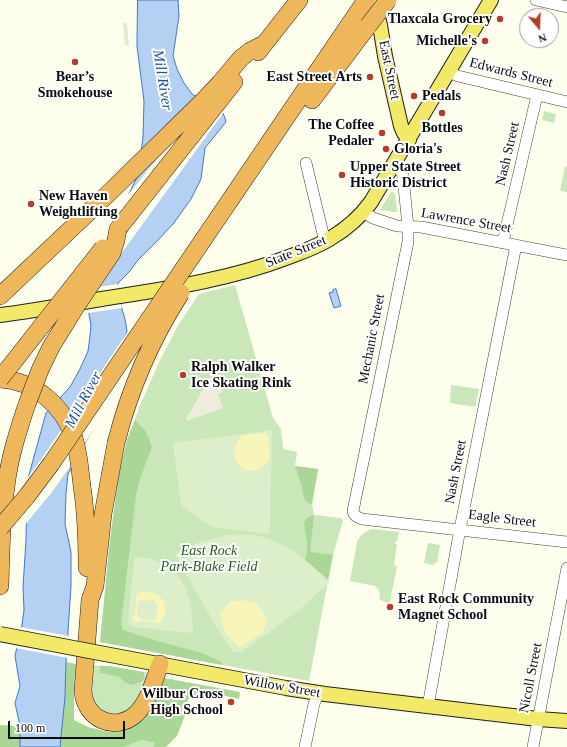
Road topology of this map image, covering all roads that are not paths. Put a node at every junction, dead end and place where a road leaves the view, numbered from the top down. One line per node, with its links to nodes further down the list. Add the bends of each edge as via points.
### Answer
1 (299, 0): 9 (highway, via 264,44 241,58)
2 (388, 0): 11 (highway, bridge, via 305,109)
3 (492, 0): 7 (main road, State Street)
4 (536, 0): 6 (street)
5 (366, 3): 11 (highway); 12 (main road, East Street, via 378,17 402,126)
6 (567, 7)
7 (449, 72): 8 (street, Edwards Street); 12 (main road, State Street)
8 (537, 95): 10 (street, Edwards Street); 19 (street, Nash Street)
9 (212, 100): 17 (highway); 23 (highway)
10 (567, 102)
11 (280, 127): 22 (highway)
12 (409, 140): 13 (main road, State Street)
13 (396, 162): 15 (main road, State Street); 16 (street, Mechanic Street, via 403,176)
14 (306, 163): 18 (street)
15 (362, 212): 16 (street, Lawrence Street, via 377,220); 18 (main road, State Street)
16 (408, 227): 19 (street, Lawrence Street, via 421,227); 28 (street, Mechanic Street, via 408,242 354,511 356,516)
17 (118, 229): 27 (highway, bridge); 33 (highway, bridge, via 112,253 51,347 27,404 13,448 6,487)
18 (325, 242): 26 (main road, State Street, via 280,260 179,286)
19 (503, 242): 20 (street, Lawrence Street)
20 (516, 245): 21 (street, Lawrence Street); 30 (street, Nash Street)
21 (567, 255)
22 (189, 264): 29 (highway, bridge, via 51,464); 34 (highway, bridge, via 186,284 144,361 126,408 116,443 103,514 95,586)
23 (17, 280): 24 (highway); 25 (highway)
24 (0, 288)
25 (0, 296)
26 (0, 314)
27 (0, 379): 34 (highway, via 36,389 60,411 71,430 76,447 86,519 87,586)
28 (362, 519): 30 (street, Eagle Street)
29 (0, 528)
30 (460, 529): 31 (street, Eagle Street); 38 (street, Nash Street)
31 (567, 542)
32 (567, 568): 39 (street, Nicoll Street)
33 (0, 586)
34 (90, 600): 36 (highway, via 83,694 91,713 110,722 131,717 146,700)
35 (0, 634): 36 (main road, Willow Street, bridge)
36 (160, 664): 37 (main road, Willow Street)
37 (318, 693): 38 (main road, Willow Street); 41 (street)
38 (428, 706): 39 (main road, Willow Street)
39 (538, 719): 40 (main road, Willow Street); 42 (street, Nicoll Street)
40 (567, 721)
41 (305, 747)
42 (534, 747)

